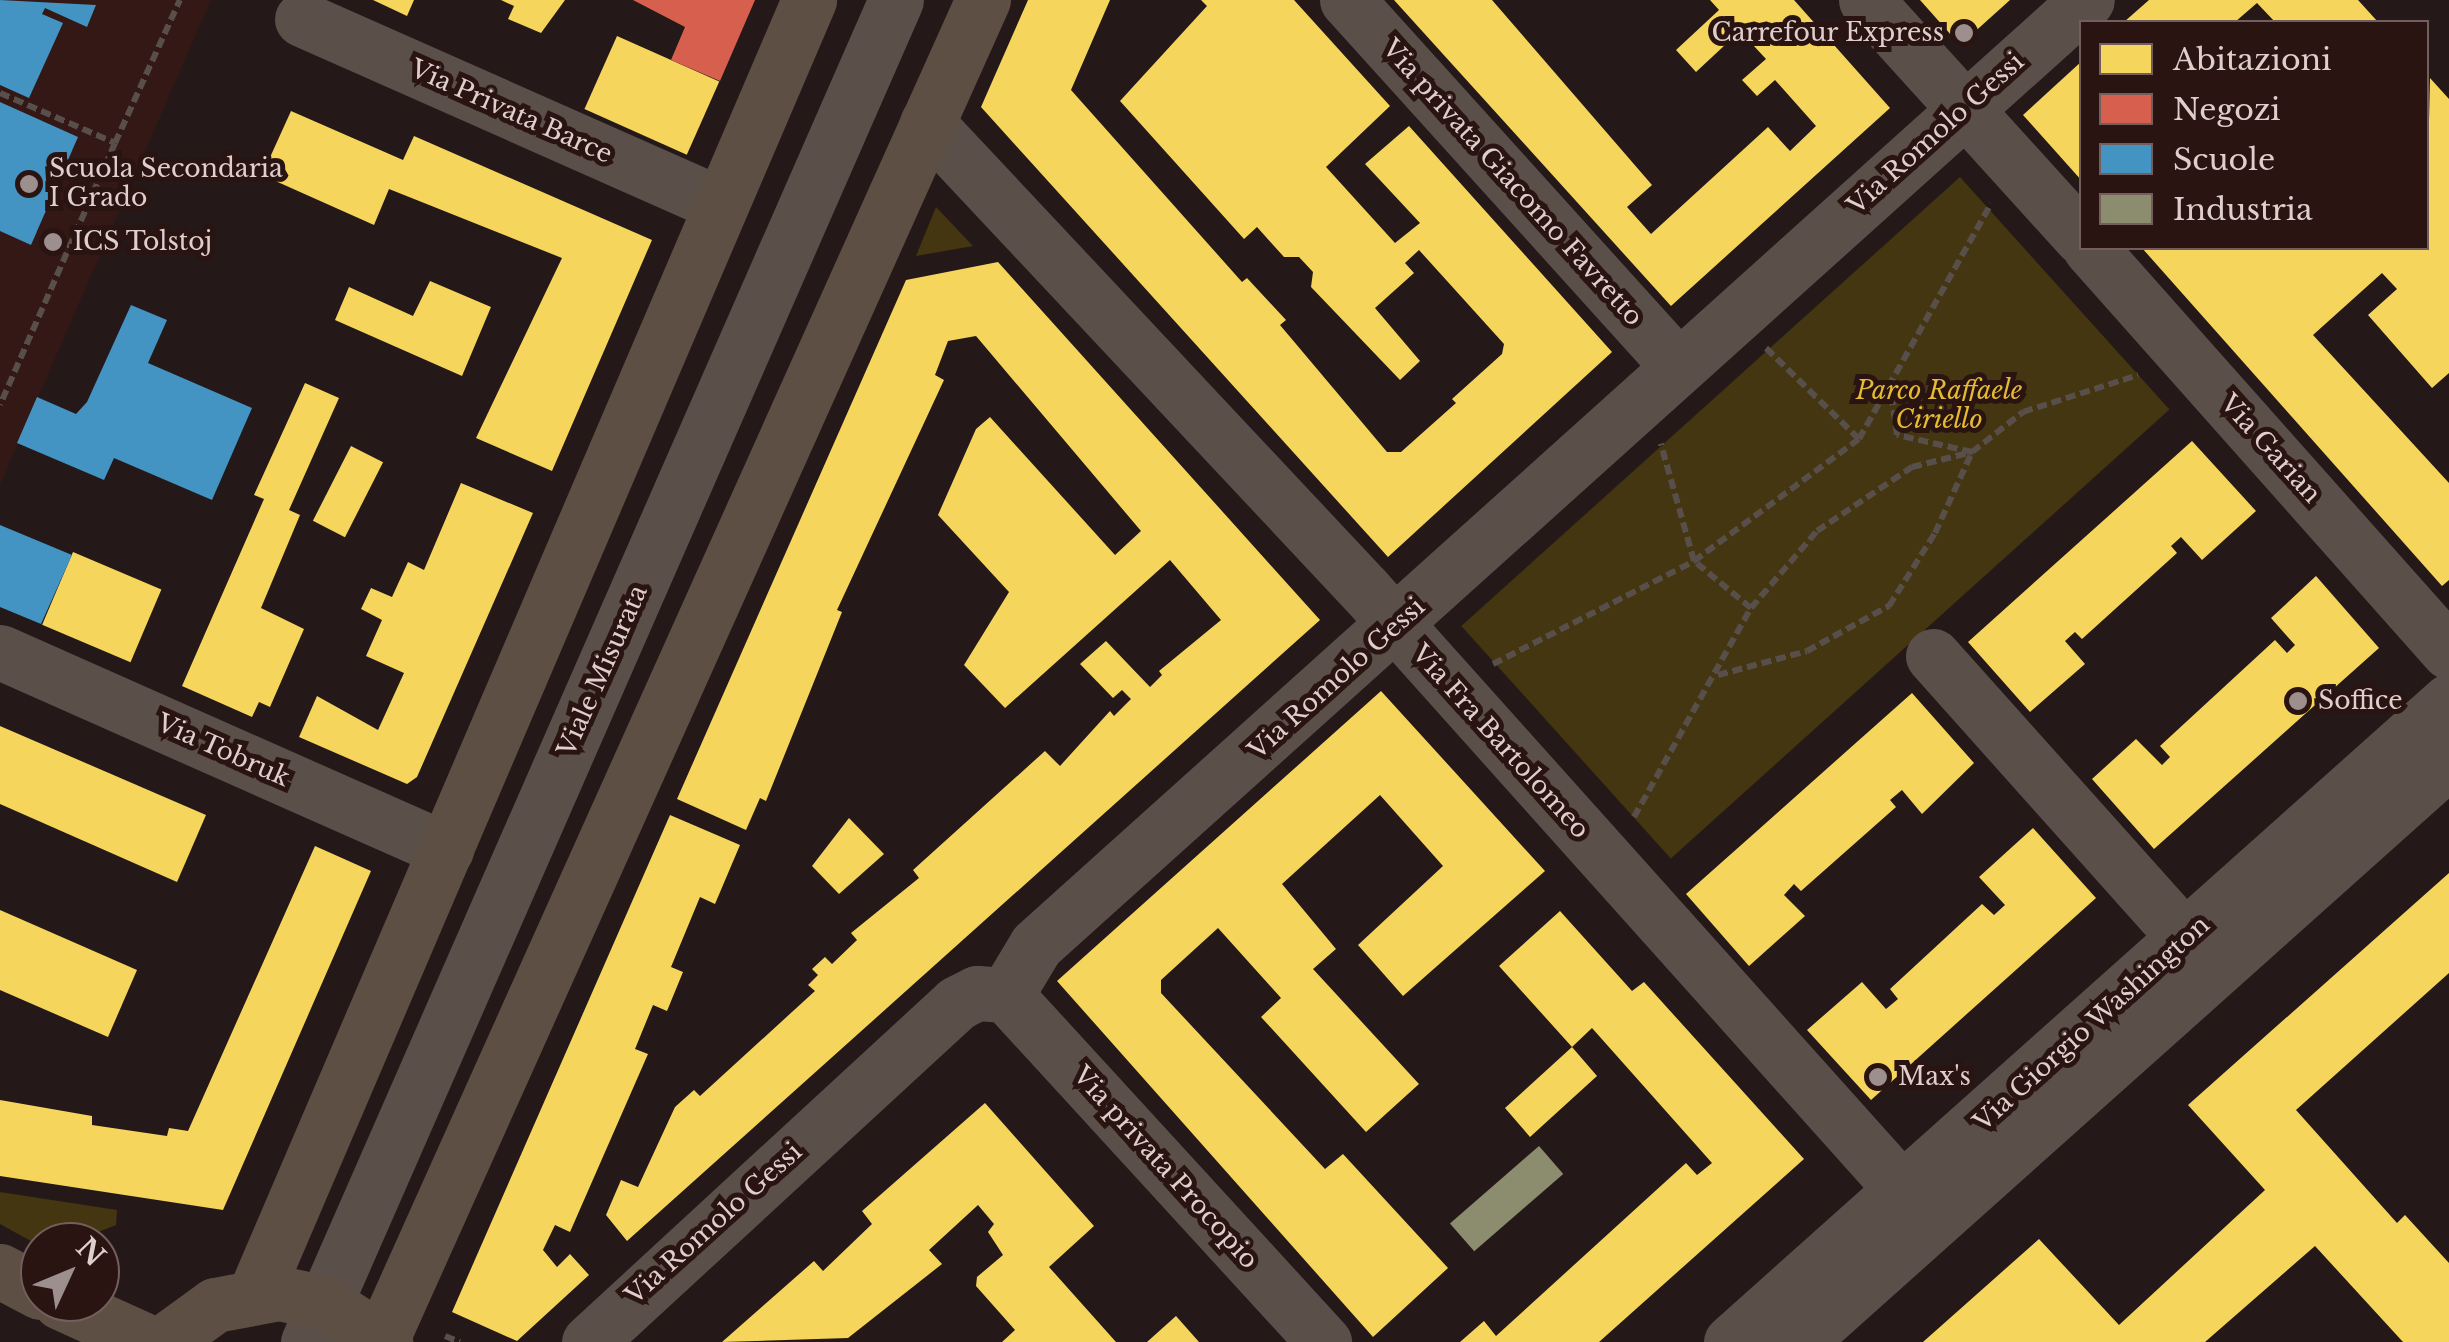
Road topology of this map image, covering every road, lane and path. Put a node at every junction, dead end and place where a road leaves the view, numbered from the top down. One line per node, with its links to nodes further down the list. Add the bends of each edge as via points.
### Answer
1 (180, 0): 12 (path)
2 (809, 0): 14 (main road)
3 (896, 0): 42 (street, Viale Misurata)
4 (983, 0): 11 (main road)
5 (1347, 0): 18 (street, Via privata Giacomo Favretto)
6 (1866, 0): 10 (street)
7 (2088, 0): 10 (street, Via Romolo Gessi)
8 (302, 19): 14 (street, Via Privata Barce)
9 (0, 93): 12 (path)
10 (1966, 108): 15 (street); 18 (street, Via Romolo Gessi)
11 (927, 123): 27 (street, Via Fra Bartolomeo); 44 (main road)
12 (115, 143): 21 (path)
13 (1993, 200): 20 (path)
14 (720, 204): 36 (main road)
15 (2079, 235)
16 (2092, 250): 29 (street, Via Garian)
17 (1755, 337): 23 (path)
18 (1677, 365): 27 (street, Via Romolo Gessi)
19 (2146, 372): 24 (path, via 2024,412)
20 (1890, 384): 23 (path); 24 (path, via 1897,435)
21 (0, 404)
22 (1656, 428): 25 (path)
23 (1859, 439): 25 (path)
24 (1972, 452): 26 (path, via 1912,467 1817,531); 32 (path, via 1935,533 1888,606 1807,651)
25 (1694, 561): 26 (path); 31 (path)
26 (1750, 608): 32 (path)
27 (1397, 625): 38 (street, Via Romolo Gessi, via 1036,946); 39 (street, Via Fra Bartolomeo)
28 (0, 652): 36 (street, Via Tobruk)
29 (2449, 652)
30 (1933, 656): 37 (street)
31 (1494, 663)
32 (1717, 676): 35 (path)
33 (2449, 701): 37 (street, Via Giorgio Washington)
34 (2449, 762): 37 (street, Via Giorgio Washington)
35 (1632, 822)
36 (446, 850): 40 (main road)
37 (2200, 954): 39 (street, Via Giorgio Washington)
38 (1006, 994): 48 (street, Via Romolo Gessi, via 977,992 956,1004); 49 (street, Via privata Procopio)
39 (1917, 1206): 50 (street, Via Giorgio Washington); 51 (street, Via Giorgio Washington)
40 (255, 1294): 42 (main road); 46 (main road, via 202,1311)
41 (104, 1322): 45 (main road)
42 (317, 1322): 44 (main road)
43 (445, 1336): 47 (path)
44 (384, 1339)
45 (148, 1342)
46 (164, 1342)
47 (460, 1342)
48 (589, 1342)
49 (1324, 1342)
50 (1731, 1342)
51 (1798, 1342)

